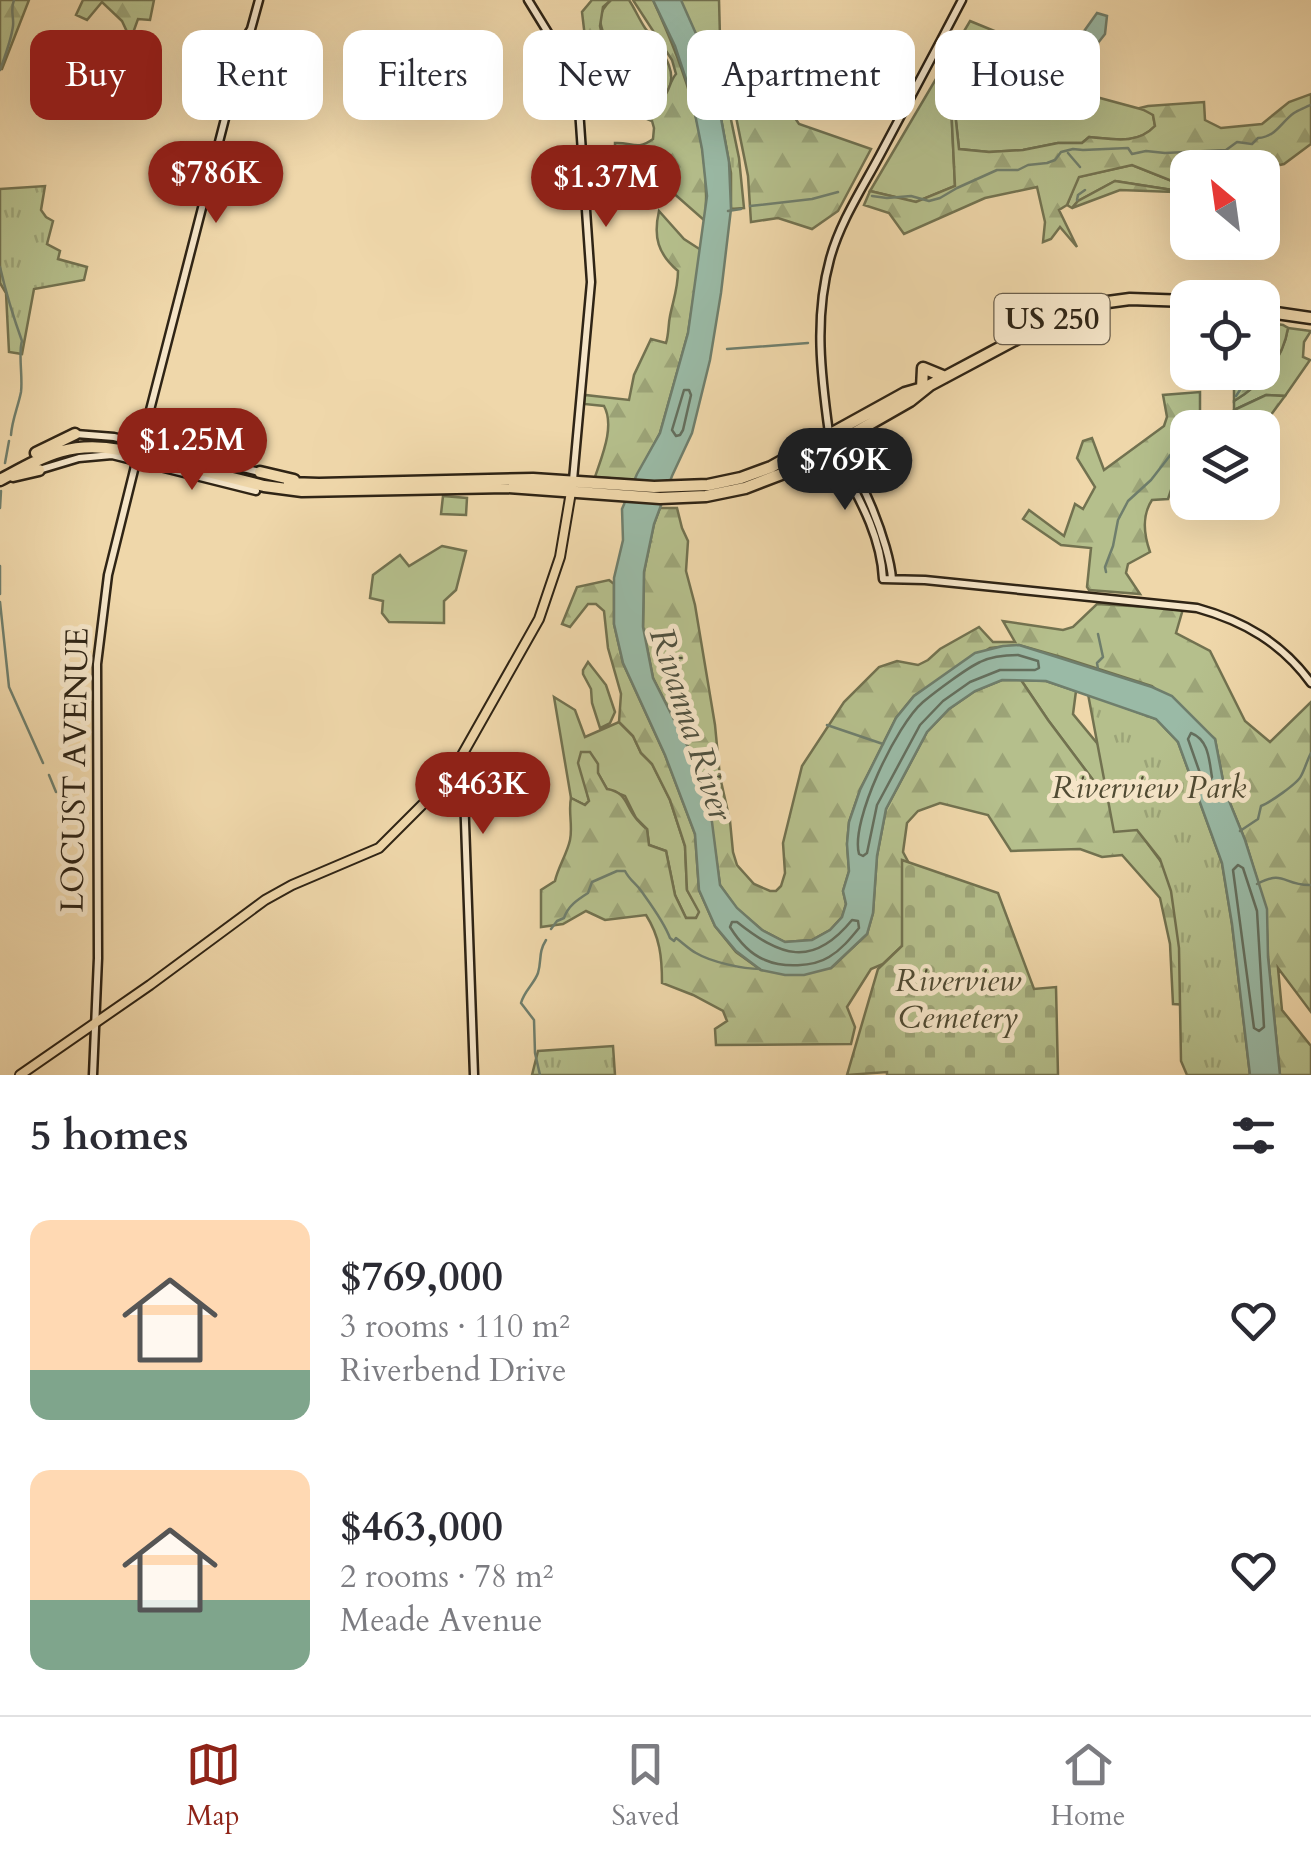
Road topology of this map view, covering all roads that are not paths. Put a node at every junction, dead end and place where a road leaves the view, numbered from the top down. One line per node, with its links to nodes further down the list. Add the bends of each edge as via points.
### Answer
1 (260, 0): 11 (street, LOCUST AVENUE)
2 (528, 0): 17 (street, via 563,57 579,109 591,282)
3 (962, 0): 10 (street, via 833,249 820,333)
4 (1170, 301): 7 (highway, US 250, via 1139,298 1082,308)
5 (1280, 314): 6 (highway)
6 (1311, 318)
7 (944, 377): 8 (highway, US 250); 8 (highway, via 922,368)
8 (926, 386): 10 (highway, US 250, via 910,401)
9 (75, 434): 11 (street); 12 (highway)
10 (832, 440): 20 (highway, US 250, via 748,476); 20 (highway, US 250, via 760,484 717,494); 21 (street, via 873,510 888,552 888,579 1197,608 1260,634)
11 (141, 444): 13 (street, LOCUST AVENUE, bridge); 15 (street)
12 (36, 453): 16 (highway, US 250); 18 (highway, US 250, via 94,441 121,444)
13 (137, 460): 14 (street, via 92,456); 19 (street); 23 (street, LOCUST AVENUE, via 108,575 98,649)
14 (39, 470): 16 (highway)
15 (260, 472): 18 (highway)
16 (2, 477): 18 (highway, US 250, via 52,453 97,446 264,486)
17 (572, 485): 18 (highway, US 250); 18 (highway, US 250, via 533,478); 20 (highway, US 250); 22 (main road, via 543,609)
18 (317, 488): 19 (highway)
19 (256, 491)
20 (673, 492)
21 (1311, 682)
22 (458, 761): 23 (main road, via 379,848 265,900); 26 (street)
23 (96, 1022): 24 (main road); 25 (street, LOCUST AVENUE)
24 (20, 1075)
25 (94, 1075)
26 (474, 1075)

